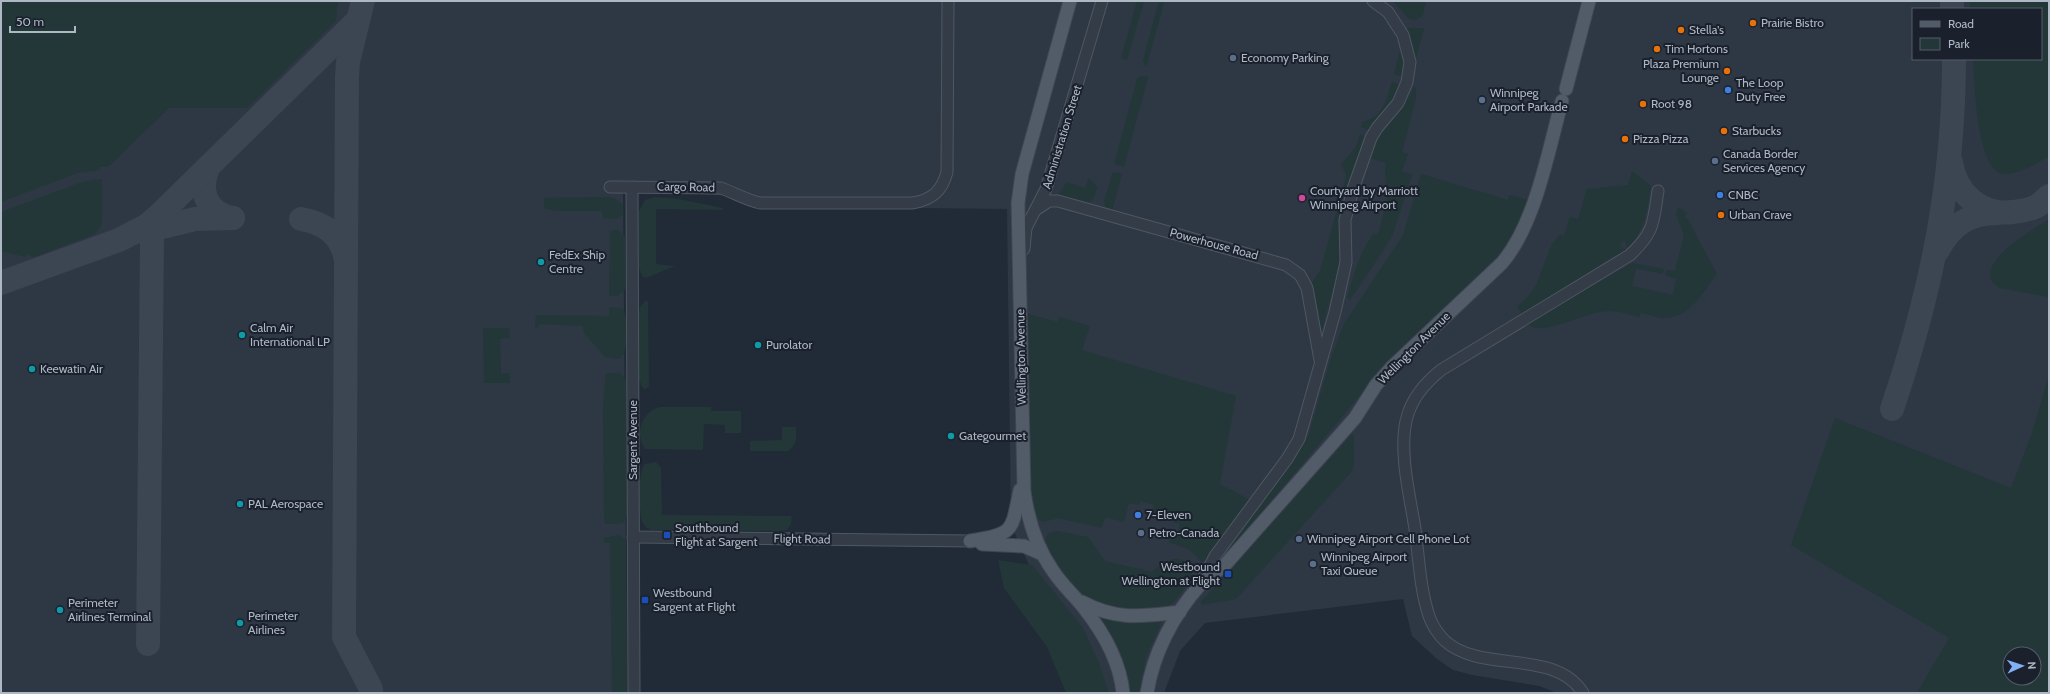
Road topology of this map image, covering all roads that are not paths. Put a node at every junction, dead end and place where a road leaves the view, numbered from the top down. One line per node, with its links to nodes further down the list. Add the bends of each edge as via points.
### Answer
1 (948, 1): 9 (street, Cargo Road, via 948,165 940,190 926,200 912,203 760,203 721,188)
2 (1070, 1): 12 (main road, Wellington Avenue, via 1022,174 1018,203)
3 (1102, 1): 11 (street, Administration Street, via 1076,94 1046,189)
4 (1373, 1): 13 (street, Wellington Avenue, via 1388,12 1400,28 1408,48 1410,73 1402,97 1371,138 1353,189 1345,220 1346,262)
5 (1589, 1): 6 (main road)
6 (1566, 89)
7 (1562, 101): 18 (main road, Wellington Avenue, via 1534,201 1514,249 1392,367 1376,385 1350,424 1224,566)
8 (610, 187): 9 (street, Cargo Road)
9 (632, 187): 15 (street, Sargent Avenue)
10 (1658, 191): 24 (street, via 1652,229 1646,240 1630,255 1441,370 1425,384 1414,401 1405,431 1405,454 1422,580 1427,608 1436,631 1460,651 1543,666 1569,679)
11 (1037, 209): 12 (street, Administration Street, via 1026,228); 13 (street, Powerhouse Road, via 1048,201 1058,201 1290,267 1300,275 1307,288)
12 (1020, 271): 14 (main road, Wellington Avenue)
13 (1321, 364): 18 (street, Wellington Avenue, via 1299,439 1215,556)
14 (1023, 478): 16 (main road, via 1016,514 1008,531 999,536); 17 (main road, Wellington Avenue, via 1028,516)
15 (633, 537): 16 (street, Flight Road); 21 (street, Sargent Avenue)
16 (970, 541): 17 (main road, via 1024,546)
17 (1042, 554): 19 (main road, Wellington Avenue)
18 (1200, 585): 20 (main road, Wellington Avenue)
19 (1074, 597): 20 (main road, via 1095,609 1119,616 1138,617); 22 (main road, Wellington Avenue, via 1101,632 1115,662)
20 (1180, 612): 23 (main road, Wellington Avenue, via 1157,653)
21 (634, 693)
22 (1123, 693)
23 (1147, 693)
24 (1583, 693)

